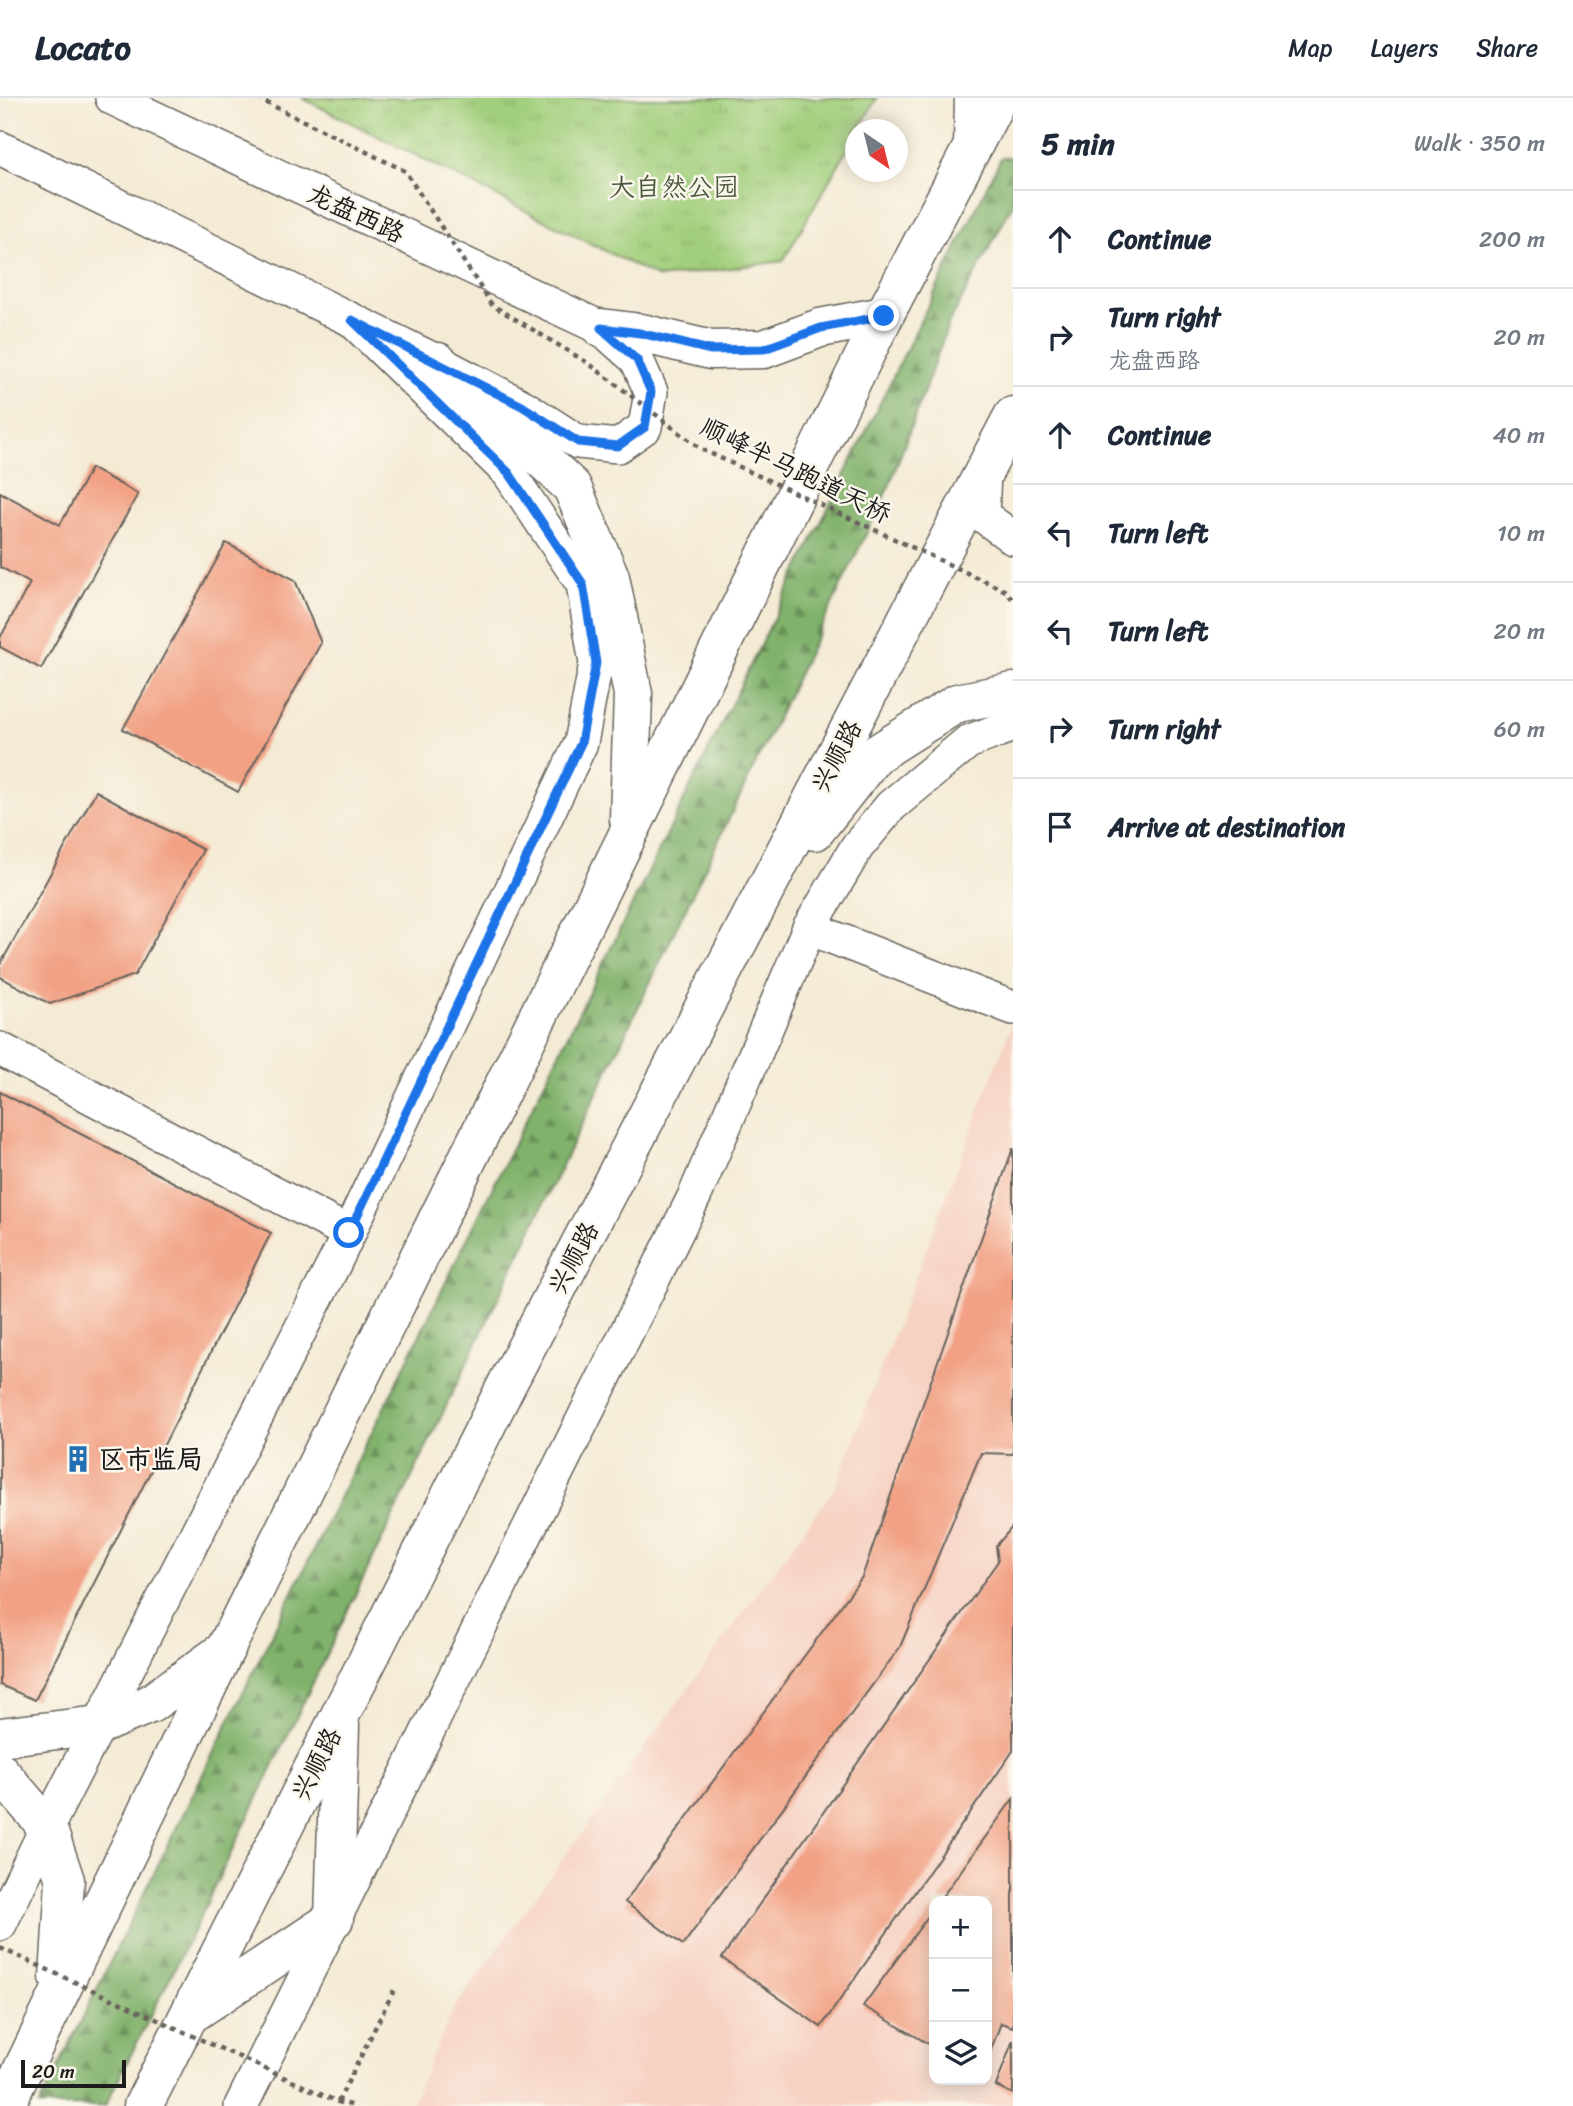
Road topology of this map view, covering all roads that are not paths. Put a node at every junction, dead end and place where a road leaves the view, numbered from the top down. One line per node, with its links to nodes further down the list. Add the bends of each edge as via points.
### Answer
1 (112, 98): 9 (street, 龙盘西路)
2 (974, 98): 5 (main road)
3 (998, 98): 5 (main road)
4 (1013, 130): 5 (main road)
5 (973, 146): 7 (main road)
6 (0, 148): 8 (street)
7 (884, 316): 9 (main road, via 821,328 764,349 710,350); 16 (main road)
8 (352, 320): 10 (street); 21 (street, via 509,473 583,584 596,663 581,743)
9 (601, 328): 10 (street, 龙盘西路, via 637,360 651,392 645,427 618,446 578,442)
10 (438, 362): 16 (main road, via 572,487 610,577 633,694)
11 (1013, 416): 12 (main road, 兴顺路)
12 (984, 471): 13 (street, via 982,515); 17 (main road, 兴顺路)
13 (1013, 538)
14 (1013, 692): 17 (main road, via 957,703 875,755)
15 (1013, 725): 18 (street, via 968,742 891,806 857,847)
16 (629, 834): 22 (main road)
17 (760, 902): 23 (main road, 兴顺路, via 506,1386)
18 (809, 928): 19 (street); 28 (street, via 695,1195)
19 (1013, 1007)
20 (0, 1049): 21 (street)
21 (349, 1233): 24 (street)
22 (225, 1650): 24 (main road, via 150,1704); 30 (main road)
23 (341, 1714): 28 (main road); 31 (main road, 兴顺路)
24 (99, 1725): 25 (main road); 27 (street)
25 (0, 1737)
26 (0, 1772): 27 (main road)
27 (47, 1827): 29 (street); 30 (main road, via 65,1880)
28 (334, 1919): 31 (main road); 34 (street)
29 (0, 1924)
30 (57, 1997): 32 (main road)
31 (189, 2015): 33 (main road, 兴顺路)
32 (5, 2106)
33 (143, 2106)
34 (241, 2106)

